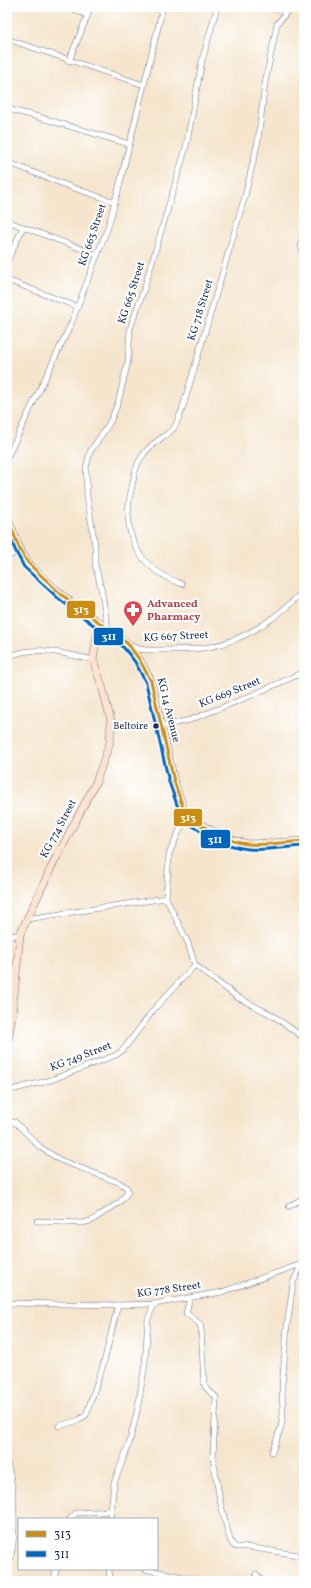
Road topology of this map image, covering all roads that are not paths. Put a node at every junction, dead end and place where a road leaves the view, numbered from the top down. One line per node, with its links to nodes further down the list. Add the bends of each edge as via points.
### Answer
1 (68, 7): 8 (street)
2 (91, 7): 8 (street)
3 (162, 7): 11 (street, KG 663 Street)
4 (216, 7): 31 (street, KG 665 Street, via 202,61 186,147 130,329 128,361 118,403 90,452 86,468 95,564)
5 (269, 7): 7 (street)
6 (282, 7): 7 (street)
7 (286, 12): 28 (street, KG 718 Street, via 277,24 265,84 258,141 245,196 182,410 172,430 154,443 137,464 129,495 129,526 136,549 154,570)
8 (88, 16): 10 (street)
9 (7, 39): 10 (street)
10 (69, 61): 11 (street)
11 (144, 85): 13 (street, KG 663 Street)
12 (7, 108): 13 (street)
13 (129, 144): 15 (street, KG 663 Street)
14 (7, 162): 15 (street)
15 (115, 202): 19 (street, KG 663 Street)
16 (7, 221): 17 (street)
17 (23, 227): 19 (street); 21 (street)
18 (304, 235): 20 (street, via 300,244)
19 (98, 255): 23 (street, KG 663 Street)
20 (304, 261)
21 (7, 262)
22 (7, 280): 23 (street)
23 (78, 307): 24 (street, KG 663 Street)
24 (7, 458)
25 (7, 516): 26 (main road, KG 14 Avenue)
26 (20, 550): 27 (street); 30 (main road, KG 14 Avenue, via 28,563 42,577)
27 (7, 557)
28 (182, 584)
29 (304, 590): 32 (street, KG 667 Street, via 288,607 261,627 236,639 209,647 182,649 145,650)
30 (99, 622): 31 (main road, KG 14 Avenue); 34 (main road, KG 774 Street)
31 (108, 629): 32 (main road, KG 14 Avenue)
32 (128, 644): 36 (main road, KG 14 Avenue, via 151,681)
33 (7, 658): 34 (street, via 29,652 50,651)
34 (93, 660): 40 (main road, KG 774 Street, via 111,721 110,742 96,782)
35 (304, 672): 36 (street, KG 669 Street, via 190,720)
36 (162, 726): 37 (main road, KG 14 Avenue, via 174,781)
37 (186, 816): 38 (main road, via 216,833 248,844); 39 (street, via 169,854)
38 (304, 841)
39 (166, 898): 40 (street); 43 (street, via 188,943)
40 (27, 919): 41 (main road, KG 774 Street)
41 (20, 934): 42 (street); 45 (main road, KG 774 Street)
42 (7, 937)
43 (195, 965): 44 (street, via 237,997 272,1015); 46 (street, KG 749 Street, via 116,1055 51,1080)
44 (304, 1038)
45 (7, 1046)
46 (7, 1091)
47 (7, 1123): 50 (street, via 15,1122 40,1147 60,1160 127,1188 128,1192 120,1202 91,1221)
48 (304, 1198): 49 (street)
49 (289, 1206)
50 (37, 1221)
51 (302, 1264): 52 (street, KG 778 Street, via 222,1292); 57 (street, via 293,1283 282,1386 283,1414)
52 (190, 1297): 54 (street, KG 778 Street); 62 (street, via 186,1312 200,1324 201,1328 204,1385 216,1397 213,1458 230,1540 236,1547)
53 (7, 1303): 55 (street, KG 778 Street)
54 (154, 1304): 55 (street, KG 778 Street); 59 (street, via 148,1319 145,1364 137,1412 129,1444 114,1483)
55 (118, 1305): 56 (street, via 104,1362 86,1415)
56 (59, 1426)
57 (272, 1452)
58 (7, 1463): 63 (street, via 14,1505 14,1533 13,1551)
59 (110, 1511): 60 (street, via 76,1513); 61 (street)
60 (71, 1518)
61 (110, 1518)
62 (304, 1556)
63 (7, 1568)
64 (56, 1570): 68 (street)
65 (109, 1570): 69 (street)
66 (150, 1570): 70 (street)
67 (256, 1574): 71 (street)
68 (54, 1581)
69 (110, 1581)
70 (202, 1581)
71 (262, 1581)

